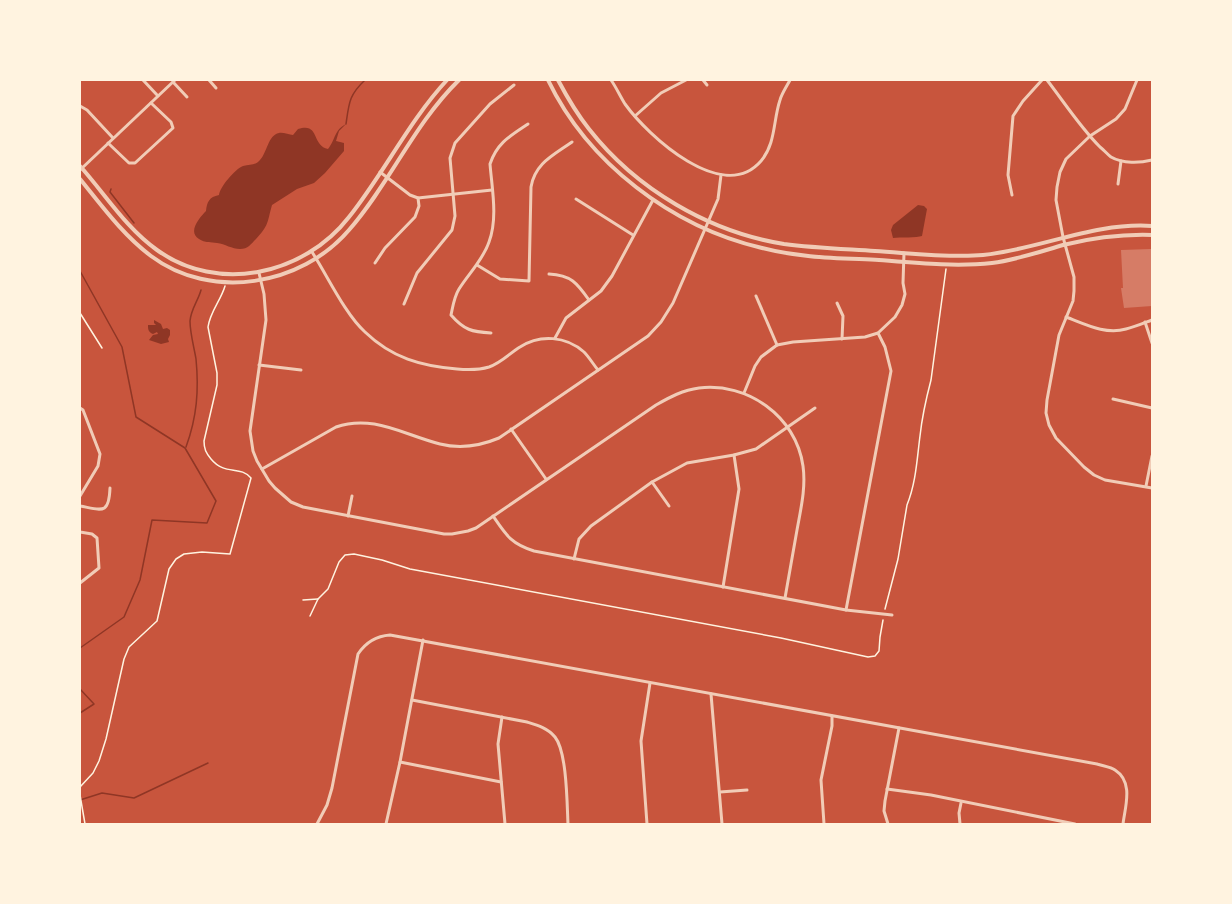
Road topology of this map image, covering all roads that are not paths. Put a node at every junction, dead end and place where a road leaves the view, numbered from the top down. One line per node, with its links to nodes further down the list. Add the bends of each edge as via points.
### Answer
1 (143, 80): 18 (street)
2 (209, 80): 17 (street)
3 (447, 80): 31 (street)
4 (459, 80): 33 (street, via 424,120)
5 (548, 80): 41 (street, via 563,108 596,150)
6 (558, 80): 42 (street, via 590,131 615,158 657,193)
7 (612, 80): 22 (street)
8 (686, 80): 22 (street, via 661,93)
9 (704, 80): 16 (street)
10 (790, 80): 32 (street, via 780,99 768,151 748,171)
11 (1042, 80): 38 (street, via 1013,116 1008,175)
12 (1047, 80): 24 (street)
13 (1137, 80): 24 (street, via 1125,109)
14 (174, 81): 18 (street); 19 (street)
15 (514, 85): 37 (street, via 490,104 454,143 450,158)
16 (707, 86)
17 (216, 88)
18 (158, 96): 20 (street)
19 (187, 98)
20 (151, 104): 25 (street); 27 (street, via 173,128 135,163 129,163)
21 (80, 106): 25 (street)
22 (635, 116): 32 (street, via 658,139 698,168)
23 (528, 124): 36 (street, via 496,150 490,164)
24 (1090, 136): 29 (street); 47 (street, via 1066,159 1060,172 1056,200)
25 (113, 138): 27 (street)
26 (572, 142): 54 (street, via 533,175 529,281 500,279)
27 (108, 143): 30 (street)
28 (1152, 160): 29 (street)
29 (1121, 161): 35 (street)
30 (80, 168): 55 (street, via 135,231 172,260 217,273)
31 (380, 172): 33 (street); 49 (street, via 343,225)
32 (721, 175): 42 (street, via 718,199)
33 (387, 177): 39 (street); 51 (street, via 349,230)
34 (80, 179): 57 (street, via 128,236 170,268 216,281)
35 (1118, 184)
36 (492, 190): 37 (street); 54 (street, via 494,222 489,243)
37 (454, 194): 39 (street); 61 (street, via 452,230 417,273)
38 (1012, 195)
39 (418, 198): 53 (street, via 415,217)
40 (576, 199): 46 (street)
41 (653, 200): 44 (street); 46 (street)
42 (709, 221): 44 (street); 50 (street, via 784,244)
43 (1152, 226): 47 (street, via 1095,230)
44 (706, 229): 52 (street, via 783,253); 73 (street, via 661,322 648,336)
45 (1152, 235): 48 (street, via 1114,236)
46 (633, 236): 59 (street, via 612,276)
47 (1064, 237): 48 (street); 50 (street, via 982,255)
48 (1066, 245): 52 (street, via 981,264); 62 (street, via 1074,278 1073,301)
49 (312, 252): 51 (street); 55 (street)
50 (904, 253): 52 (street)
51 (316, 259): 57 (street); 67 (street, via 364,332 385,349 412,361 437,367 481,369 530,342)
52 (904, 262): 66 (street, via 902,305 896,317)
53 (375, 263)
54 (477, 265): 65 (street, via 459,289 451,315 459,325 474,332)
55 (259, 273): 57 (street)
56 (549, 274): 59 (street, via 562,274 577,284)
57 (261, 280): 71 (street, via 266,320)
58 (756, 296): 70 (street)
59 (589, 300): 67 (street, via 566,318)
60 (837, 303): 68 (street, via 843,316)
61 (404, 304)
62 (1066, 317): 64 (street, via 1105,330 1125,330); 86 (street, via 1047,399 1049,425 1056,438 1094,475)
63 (1152, 320): 64 (street)
64 (1145, 322): 69 (street)
65 (491, 333)
66 (878, 333): 68 (street); 100 (street, via 891,371)
67 (555, 338): 73 (street, via 576,346)
68 (842, 339): 70 (street)
69 (1152, 343)
70 (777, 345): 74 (street, via 761,357)
71 (259, 365): 72 (street); 83 (street, via 250,431 256,461)
72 (301, 370)
73 (598, 370): 80 (street)
74 (744, 393): 79 (street, via 767,406); 84 (street, via 708,387 675,395)
75 (1113, 399): 78 (street)
76 (80, 408): 89 (street, via 100,454 98,466)
77 (814, 408): 79 (street)
78 (1152, 408)
79 (787, 427): 81 (street, via 756,449); 99 (street, via 800,454 804,486)
80 (511, 429): 83 (street, via 486,443 458,447 375,423 348,423); 84 (street)
81 (734, 455): 85 (street, via 687,463); 98 (street, via 739,489)
82 (1152, 456): 86 (street)
83 (262, 469): 93 (street, via 291,502)
84 (546, 480): 94 (street)
85 (652, 482): 92 (street); 96 (street, via 591,525 579,539)
86 (1146, 486): 88 (street)
87 (110, 488): 91 (street, via 104,509)
88 (1152, 488)
89 (80, 496)
90 (352, 496): 93 (street)
91 (80, 506)
92 (669, 506)
93 (348, 516): 94 (street, via 444,534 468,531)
94 (492, 516): 96 (street, via 516,544)
95 (80, 532): 97 (street, via 97,538 99,568)
96 (574, 559): 98 (street)
97 (80, 583)
98 (723, 587): 99 (street)
99 (785, 598): 100 (street)
100 (846, 610): 101 (street)
101 (892, 615)
102 (423, 640): 103 (street); 105 (street); 116 (street, via 390,634 368,642 358,654 332,788)
103 (650, 683): 104 (street); 120 (street, via 641,741)
104 (711, 694): 106 (street); 113 (street)
105 (412, 700): 107 (street); 109 (street)
106 (832, 716): 108 (street); 122 (street, via 820,780)
107 (502, 717): 110 (street, via 498,744); 119 (street, via 538,725 556,738 563,762)
108 (898, 728): 111 (street); 126 (street, via 1115,769 1127,788)
109 (400, 762): 110 (street); 117 (street)
110 (501, 782): 118 (street)
111 (887, 789): 114 (street); 123 (street, via 884,812)
112 (747, 790): 113 (street)
113 (720, 792): 121 (street)
114 (961, 802): 115 (street); 124 (street)
115 (1058, 823): 125 (street)
116 (317, 825)
117 (386, 825)
118 (505, 825)
119 (568, 825)
120 (647, 825)
121 (722, 825)
122 (824, 825)
123 (888, 825)
124 (960, 825)
125 (1076, 825)
126 (1123, 825)

